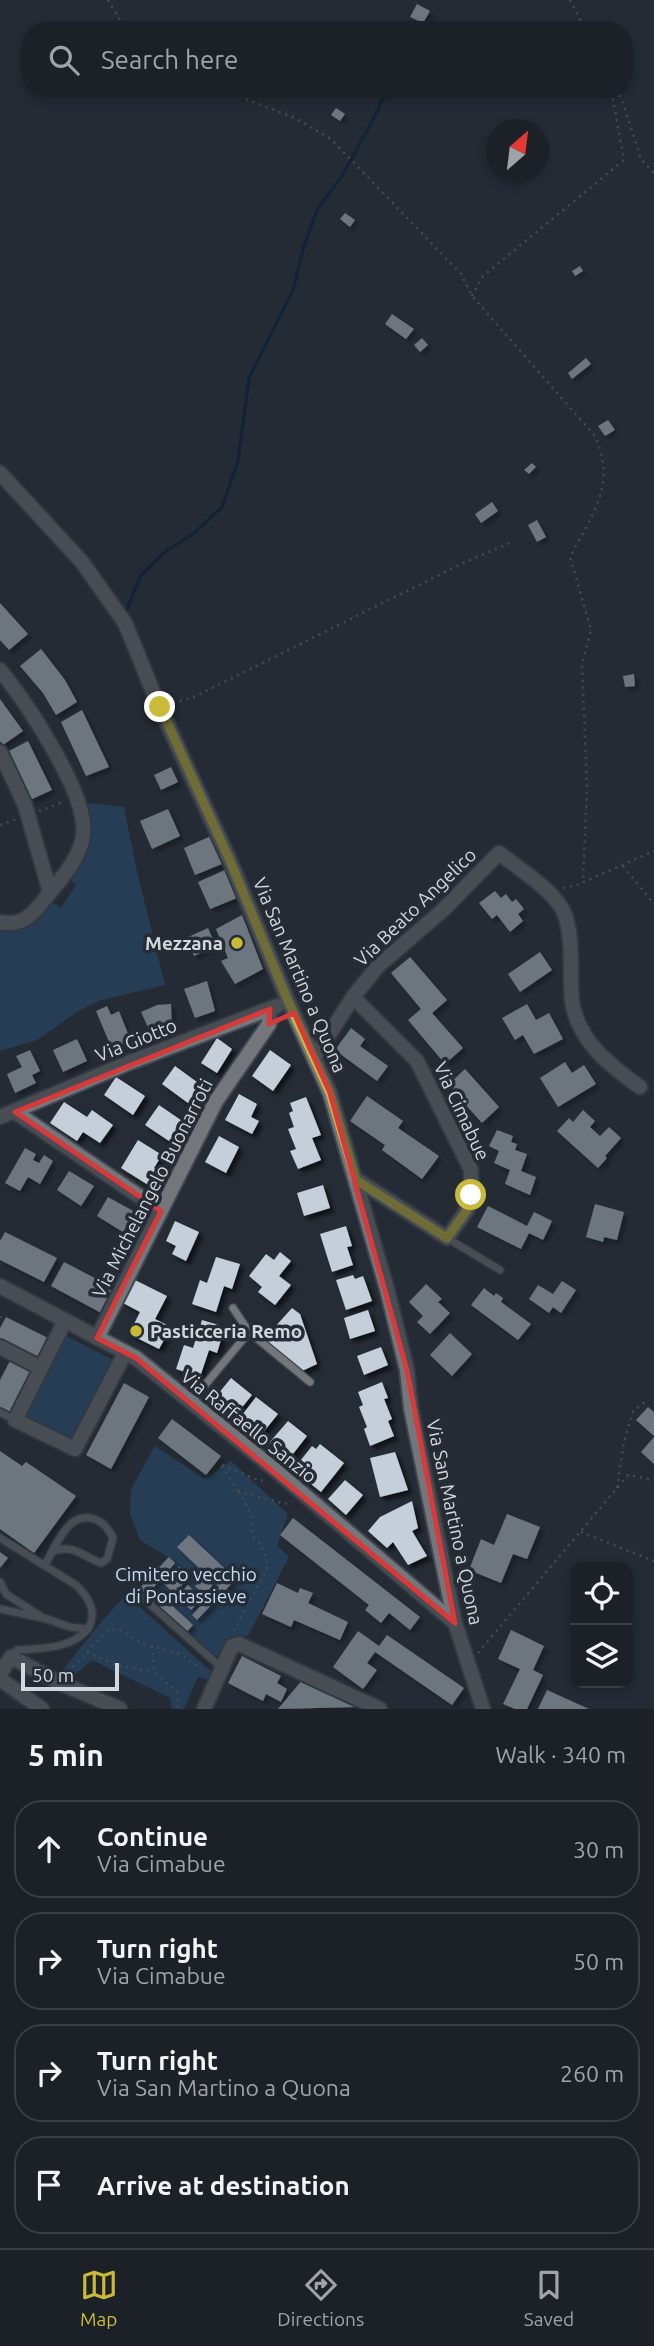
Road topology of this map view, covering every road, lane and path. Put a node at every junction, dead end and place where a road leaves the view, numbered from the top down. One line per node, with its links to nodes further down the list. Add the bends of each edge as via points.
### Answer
1 (108, 0): 3 (path)
2 (570, 0): 4 (path)
3 (121, 21)
4 (581, 21)
5 (243, 98): 9 (path, via 295,118 331,139 461,274)
6 (613, 98): 9 (path, via 624,160 483,276)
7 (620, 98): 8 (path, via 641,159)
8 (654, 173)
9 (472, 296): 17 (path, via 595,436 603,453 604,485 570,556 591,630 582,664 587,788)
10 (0, 473): 13 (street, Via San Martino a Quona, via 82,562 125,624)
11 (512, 542): 13 (path, via 194,696)
12 (0, 670): 19 (street, via 46,738 83,822 80,848)
13 (160, 707): 23 (street, Via San Martino a Quona, via 231,863)
14 (0, 752): 19 (street, via 22,796)
15 (654, 851): 16 (path)
16 (622, 865): 17 (path); 20 (path)
17 (583, 883): 18 (path)
18 (544, 890): 22 (street, Via Beato Angelico, via 499,853 495,855 453,901 378,966); 25 (street, Via Beato Angelico, via 565,915 572,1001 579,1025 606,1062)
19 (50, 892): 21 (street, via 24,921)
20 (654, 904)
21 (0, 922)
22 (353, 997): 24 (street, Via Beato Angelico); 30 (street, Via Cimabue, via 417,1062 471,1170 467,1210)
23 (279, 1011): 24 (street, Via San Martino a Quona); 26 (street, Via Giotto, via 128,1063); 29 (street, Via Michelangelo Buonarroti, via 216,1101)
24 (314, 1058): 28 (street, Via San Martino a Quona, via 330,1093)
25 (639, 1087)
26 (15, 1112): 27 (street, Via Giotto); 29 (street)
27 (0, 1117)
28 (356, 1180): 30 (street); 59 (street, Via San Martino a Quona, via 407,1370)
29 (161, 1211): 36 (street, Via Michelangelo Buonarroti)
30 (447, 1238): 31 (lane)
31 (500, 1270)
32 (0, 1286): 34 (street, Via Raffaello Sanzio)
33 (233, 1308): 35 (lane)
34 (65, 1321): 36 (street, Via Raffaello Sanzio); 39 (street)
35 (249, 1332): 40 (lane); 42 (lane)
36 (97, 1338): 38 (street, Via Raffaello Sanzio)
37 (0, 1347): 39 (street)
38 (125, 1353): 42 (street, Via Raffaello Sanzio); 44 (street, via 75,1449)
39 (41, 1368): 44 (street)
40 (310, 1382)
41 (646, 1401): 47 (path, via 633,1411)
42 (190, 1403): 59 (street, Via Raffaello Sanzio)
43 (0, 1412): 44 (lane)
44 (15, 1420)
45 (267, 1479): 48 (path, via 260,1481 220,1464)
46 (654, 1480): 47 (path, via 628,1475)
47 (617, 1489): 50 (path)
48 (239, 1492): 49 (path, via 285,1504); 61 (path, via 268,1566 233,1629)
49 (293, 1500)
50 (580, 1532): 53 (path); 65 (path)
51 (0, 1538): 54 (lane)
52 (53, 1551): 52 (lane, via 80,1517 101,1522 113,1538 107,1559 101,1563 75,1548); 54 (lane)
53 (654, 1561)
54 (45, 1565): 60 (lane, via 86,1595 93,1614)
55 (0, 1582): 58 (lane, via 18,1604)
56 (136, 1592): 68 (lane)
57 (0, 1609): 58 (lane)
58 (47, 1619): 60 (lane)
59 (456, 1623): 65 (street, Via San Martino a Quona)
60 (88, 1629): 64 (lane, via 61,1645 17,1650)
61 (239, 1644): 68 (street, via 232,1646); 75 (street)
62 (152, 1646): 63 (path, via 109,1629); 66 (path); 68 (path)
63 (87, 1652): 66 (path, via 116,1665); 70 (path)
64 (11, 1657): 67 (street); 70 (street)
65 (469, 1664): 76 (street, Via San Martino a Quona)
66 (154, 1672): 73 (path, via 177,1692)
67 (0, 1674)
68 (220, 1674): 74 (street)
69 (0, 1679): 71 (street)
70 (58, 1682): 72 (street)
71 (42, 1709)
72 (120, 1709)
73 (178, 1709)
74 (204, 1709)
75 (380, 1709)
76 (484, 1709)

